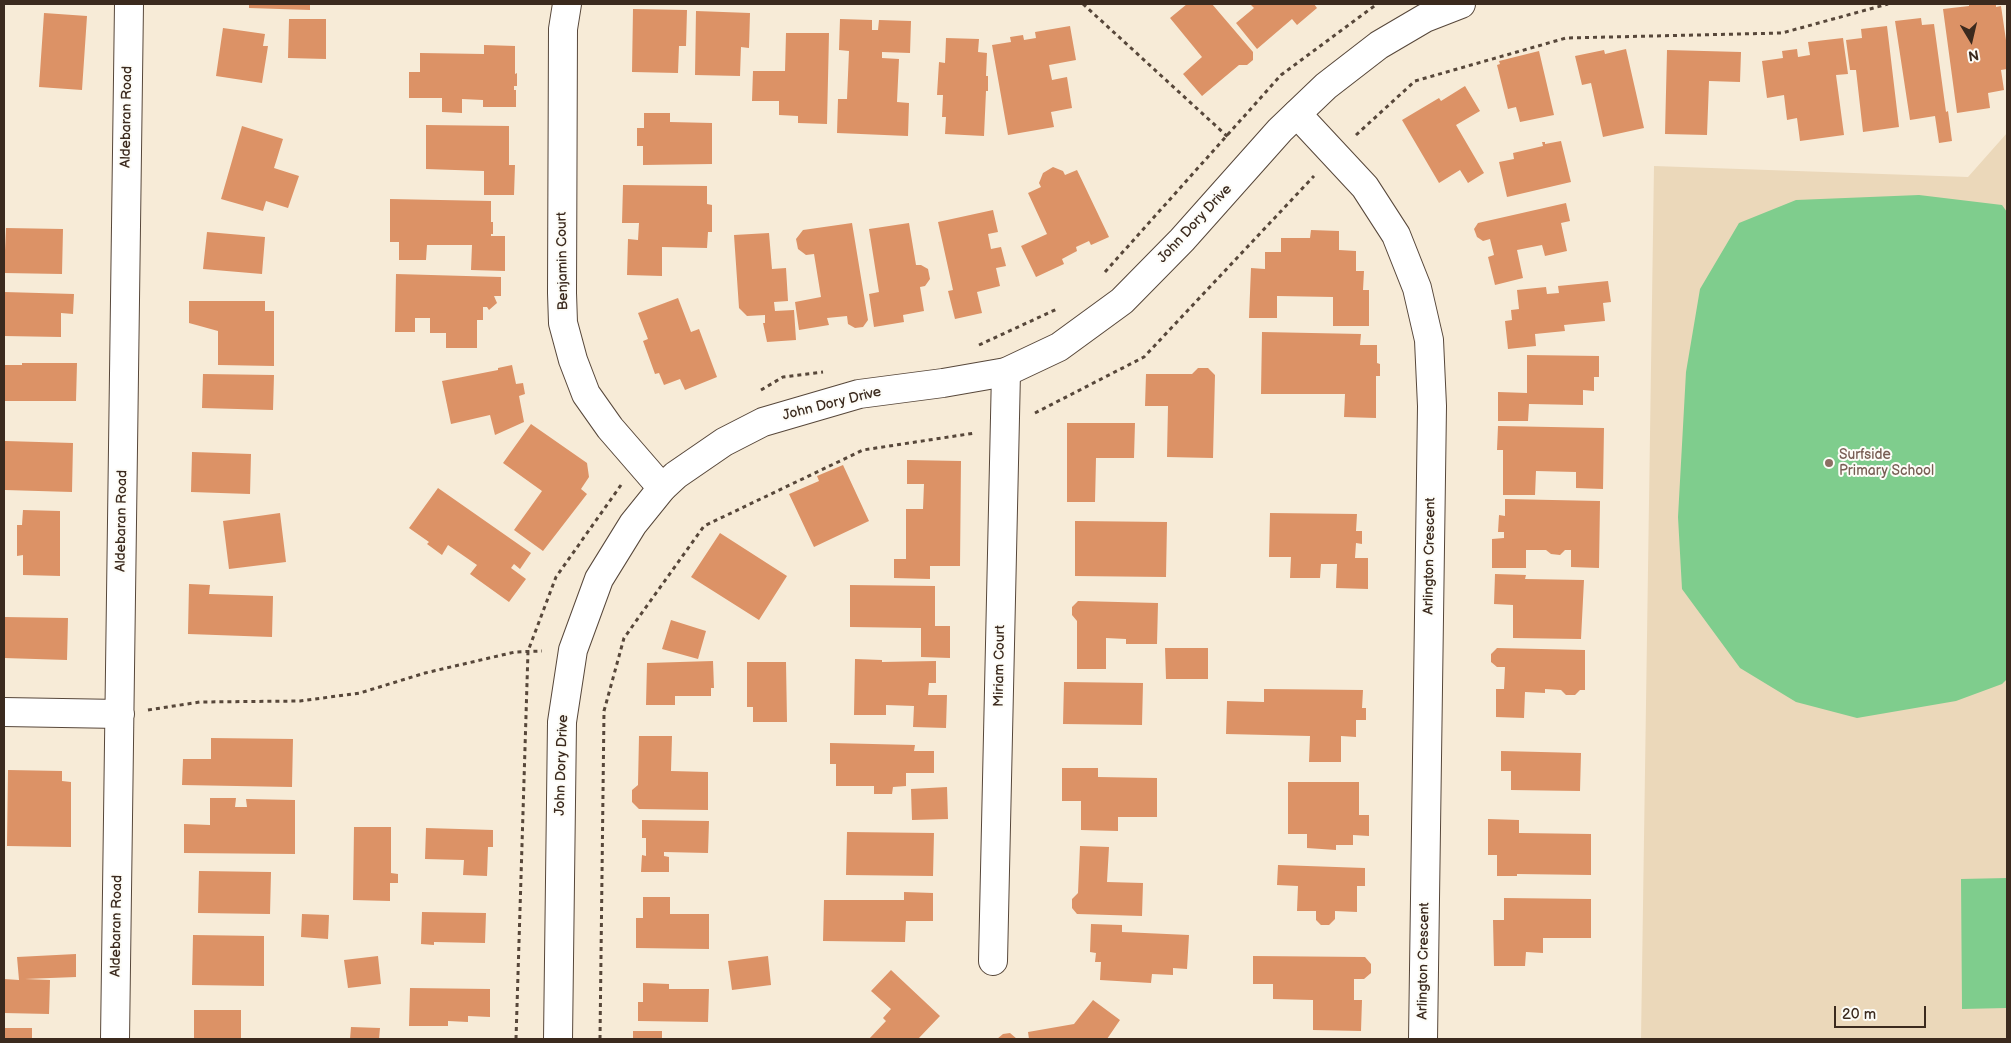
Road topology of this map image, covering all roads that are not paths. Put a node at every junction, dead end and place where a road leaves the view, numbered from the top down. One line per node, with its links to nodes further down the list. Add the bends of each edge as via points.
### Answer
1 (129, 4): 8 (street, Aldebaran Road)
2 (567, 4): 6 (street, Benjamin Court, via 563,29 564,323 586,394 610,428)
3 (1461, 4): 4 (street, John Dory Drive, via 1425,18 1379,45 1326,86)
4 (1297, 114): 5 (street, John Dory Drive, via 1122,301 1059,347); 12 (street, Arlington Crescent, via 1365,188 1396,236 1418,288 1430,340 1432,406)
5 (1006, 372): 6 (street, John Dory Drive, via 859,394 763,422 724,442); 9 (street, Miriam Court)
6 (662, 488): 11 (street, John Dory Drive, via 633,524 599,580 573,650 562,722)
7 (4, 712): 8 (street)
8 (120, 714): 10 (street, Aldebaran Road)
9 (993, 961)
10 (115, 1039)
11 (558, 1039)
12 (1423, 1039)

